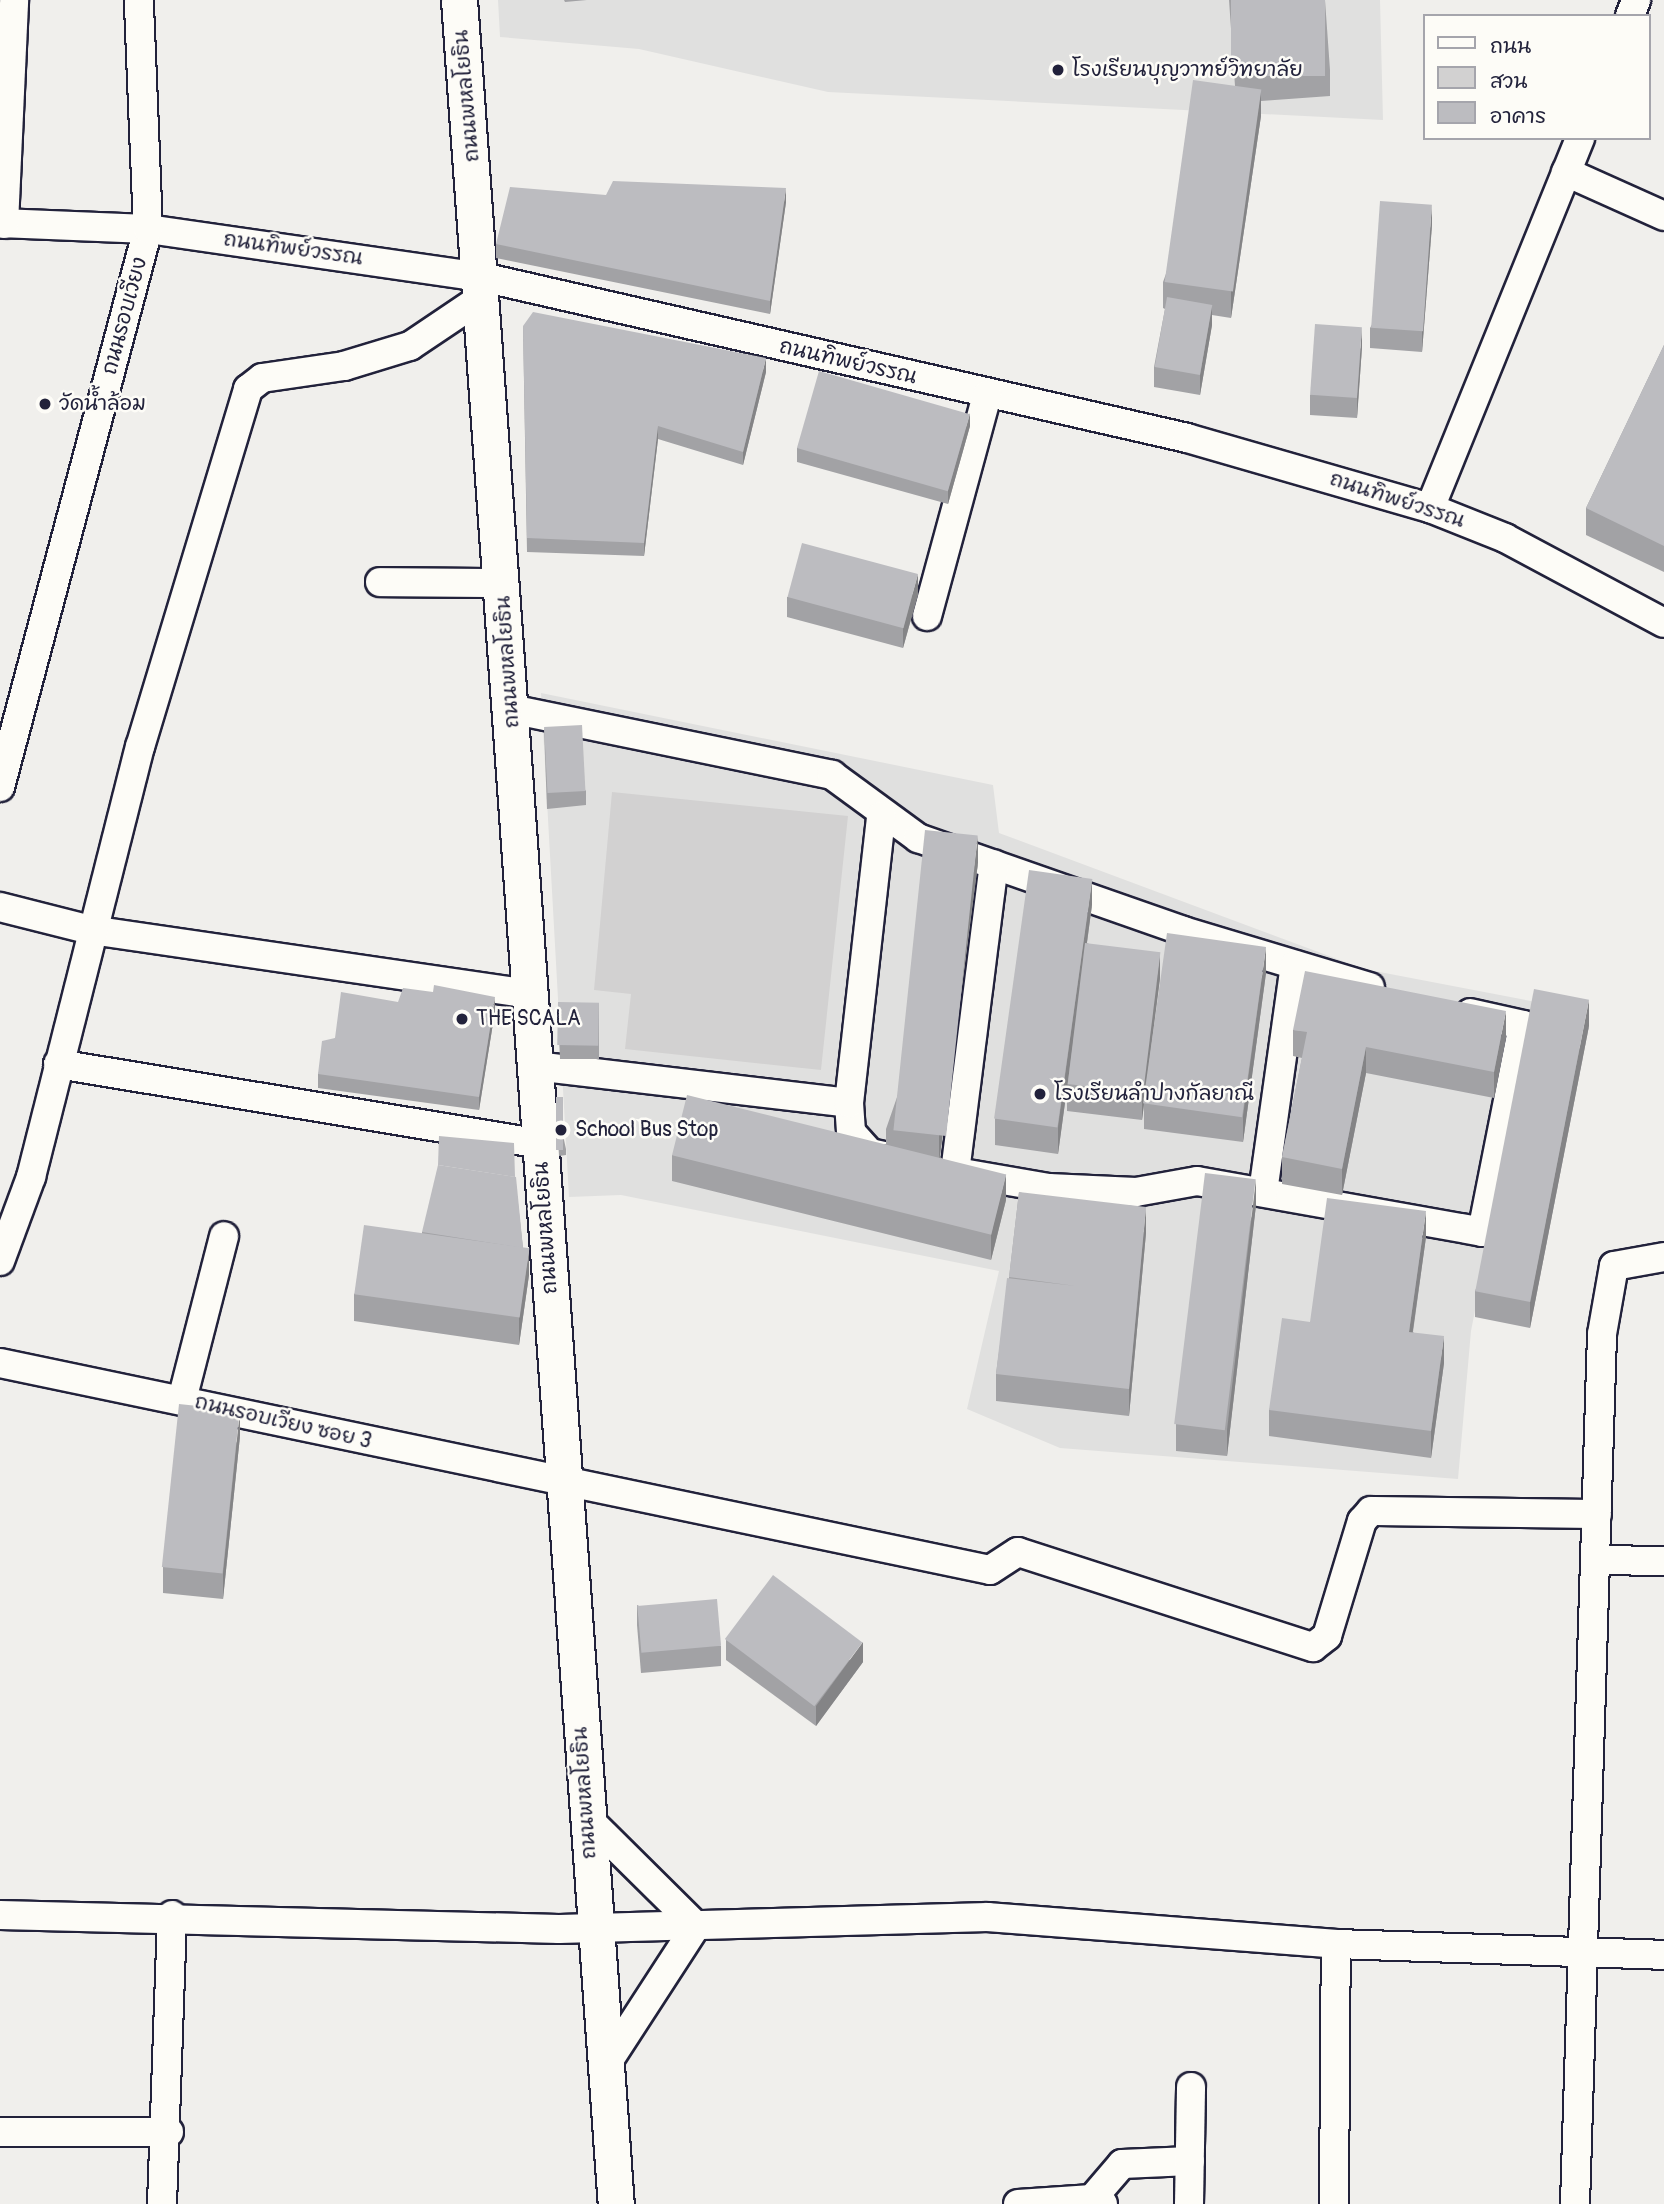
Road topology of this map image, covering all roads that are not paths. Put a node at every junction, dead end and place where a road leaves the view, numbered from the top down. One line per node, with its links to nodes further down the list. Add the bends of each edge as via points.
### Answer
1 (14, 0): 7 (street)
2 (139, 0): 8 (street, ถนนรอบเวียง)
3 (459, 0): 9 (main road, ถนนพหลโยธิน)
4 (1579, 140): 5 (street)
5 (1566, 172): 6 (street); 11 (street)
6 (1664, 216)
7 (2, 223): 8 (street, ถนนทิพย์วรรณ)
8 (148, 229): 9 (street, ถนนทิพย์วรรณ); 17 (street, ถนนรอบเวียง)
9 (482, 287): 10 (street, ถนนทิพย์วรรณ); 13 (main road, ถนนพหลโยธิน); 21 (street, via 410,346 253,382)
10 (987, 394): 11 (street, ถนนทิพย์วรรณ, via 1254,454); 14 (street)
11 (1430, 508): 15 (street, ถนนทิพย์วรรณ, via 1504,538)
12 (380, 582): 13 (street)
13 (503, 583): 16 (main road, ถนนพหลโยธิน)
14 (926, 616)
15 (1664, 623)
16 (511, 709): 18 (street, via 832,775); 23 (main road, ถนนพหลโยธิน)
17 (0, 787)
18 (881, 816): 19 (street, via 918,838); 28 (street)
19 (994, 864): 22 (street); 30 (street)
20 (0, 907): 21 (street)
21 (91, 930): 23 (street); 26 (street)
22 (1295, 965): 24 (street); 31 (street)
23 (531, 994): 27 (main road, ถนนพหลโยธิน)
24 (1393, 994)
25 (1443, 1007): 31 (street, via 1523,1025 1482,1232)
26 (58, 1064): 29 (street); 34 (street, via 31,1177)
27 (536, 1066): 28 (street); 29 (main road, ถนนพหลโยธิน)
28 (849, 1103): 30 (street, via 851,1132 870,1153)
29 (541, 1144): 37 (main road, ถนนพหลโยธิน)
30 (931, 1166): 31 (street, via 1049,1188 1136,1192 1197,1181)
31 (1263, 1192)
32 (224, 1236): 36 (street)
33 (1664, 1257): 38 (street, via 1618,1262 1612,1271 1602,1334)
34 (0, 1261)
35 (0, 1363): 36 (street, ถนนรอบเวียง ซอย 3)
36 (182, 1399): 37 (street, ถนนรอบเวียง ซอย 3)
37 (564, 1486): 38 (street, ถนนรอบเวียง ซอย 3, via 990,1570 1018,1552 1313,1647 1327,1636 1362,1521 1371,1511); 41 (main road, ถนนพหลโยธิน)
38 (1597, 1514): 39 (street)
39 (1595, 1560): 40 (street); 47 (street)
40 (1664, 1561)
41 (587, 1818): 44 (street); 45 (main road, ถนนพหลโยธิน)
42 (0, 1915): 43 (street)
43 (173, 1915): 45 (street); 52 (street)
44 (696, 1926): 45 (street); 46 (street, via 988,1917); 49 (street)
45 (594, 1929): 49 (main road, ถนนพหลโยธิน)
46 (1336, 1944): 47 (street); 59 (street)
47 (1581, 1955): 48 (street); 60 (street)
48 (1664, 1955)
49 (605, 2066): 56 (main road, ถนนพหลโยธิน)
50 (1191, 2087): 53 (street)
51 (0, 2132): 52 (street)
52 (169, 2132): 55 (street)
53 (1190, 2161): 54 (street, via 1122,2164); 58 (street)
54 (1098, 2201): 57 (street)
55 (162, 2204)
56 (616, 2204)
57 (1018, 2204)
58 (1189, 2204)
59 (1334, 2204)
60 (1575, 2204)

